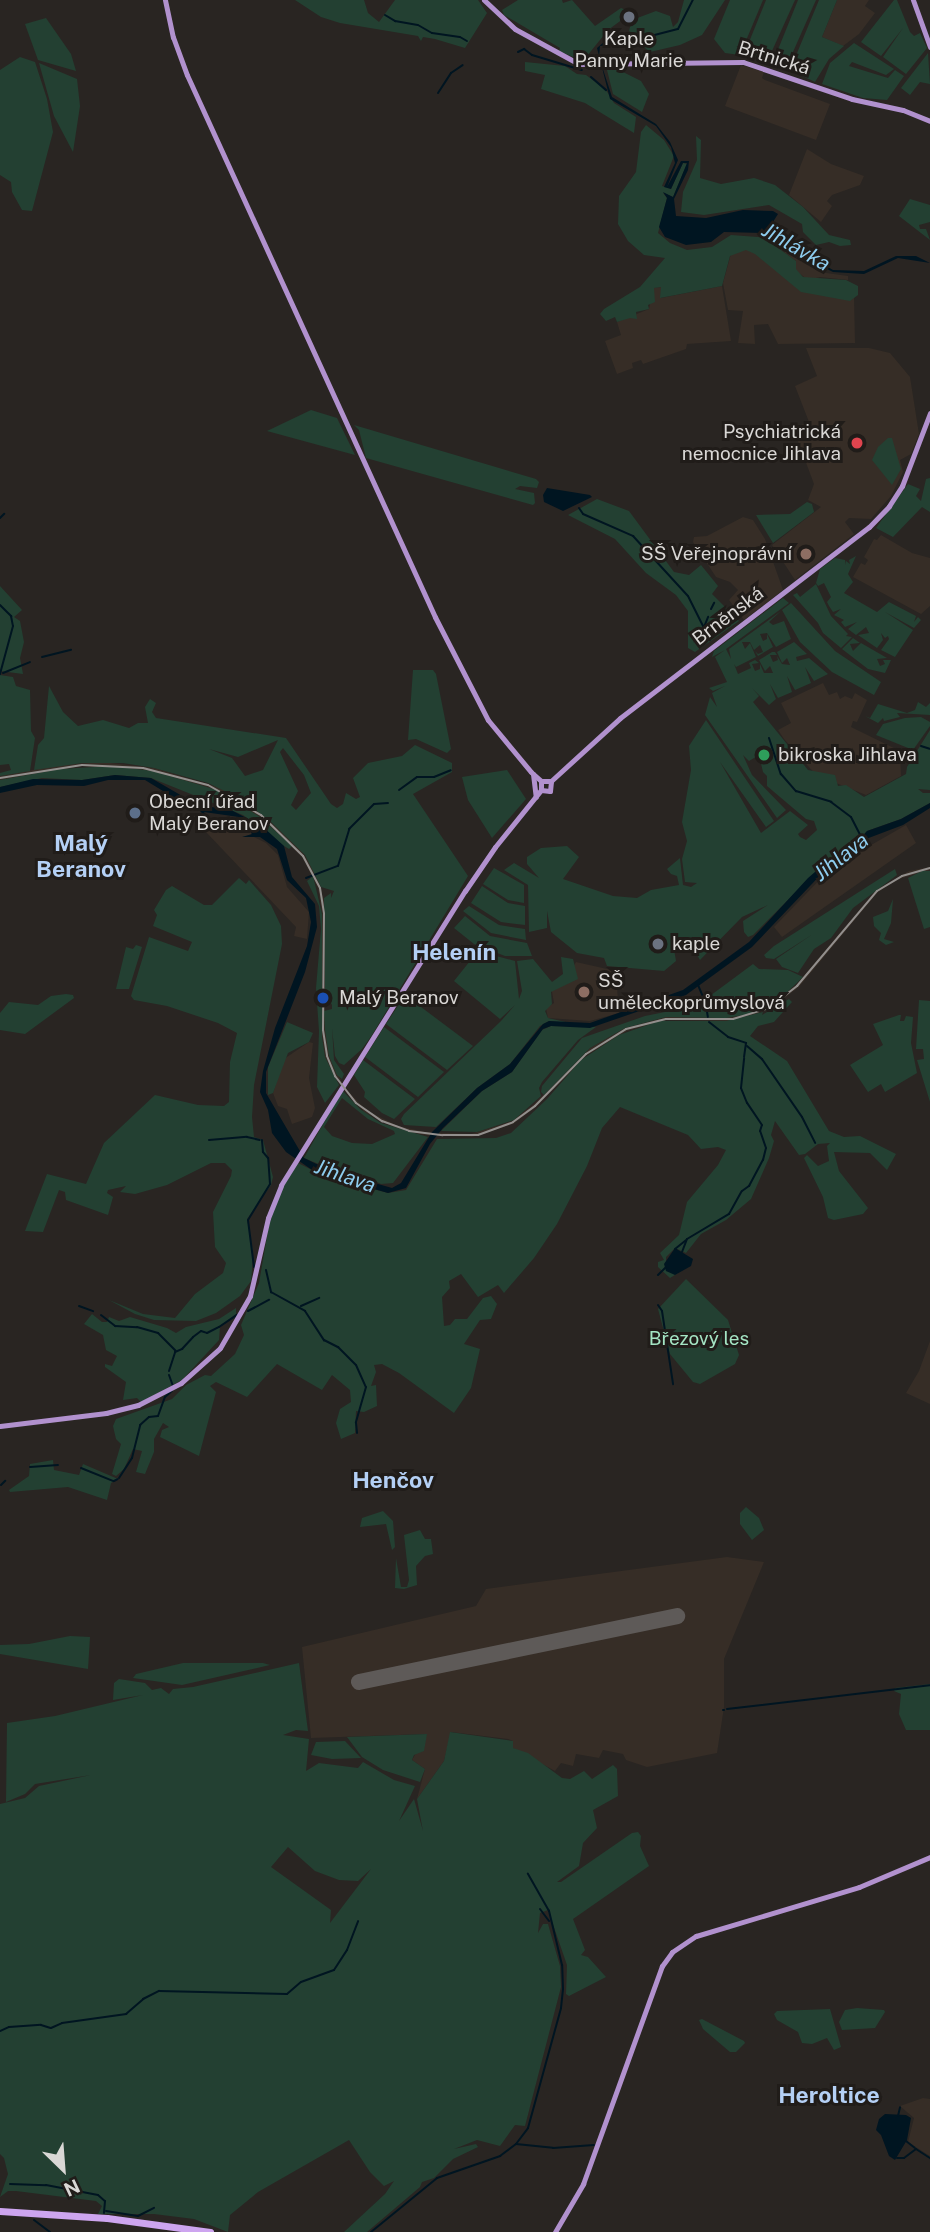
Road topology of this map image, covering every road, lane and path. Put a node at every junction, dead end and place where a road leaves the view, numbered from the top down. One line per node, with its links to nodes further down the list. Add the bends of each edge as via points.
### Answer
1 (165, 0): 7 (main road, via 183,65 409,564 488,720)
2 (484, 0): 5 (main road, Brtnická, via 506,22 573,62 743,62)
3 (913, 0): 4 (main road)
4 (930, 47)
5 (930, 121)
6 (930, 414): 9 (main road, Brněnská, via 902,486 879,518 597,737)
7 (533, 774): 8 (main road); 11 (main road)
8 (541, 781): 9 (main road); 10 (main road)
9 (551, 781): 10 (main road, Brněnská, via 550,791)
10 (541, 790): 11 (main road)
11 (536, 797): 12 (main road, via 485,860 294,1164 275,1199 250,1296 215,1354 187,1379 138,1405)
12 (0, 1426)
13 (930, 1857): 17 (main road, via 859,1887 696,1936 672,1952 662,1966 583,2184)
14 (0, 2214): 15 (highway); 16 (highway, via 107,2218)
15 (183, 2232)
16 (210, 2232)
17 (555, 2232)

